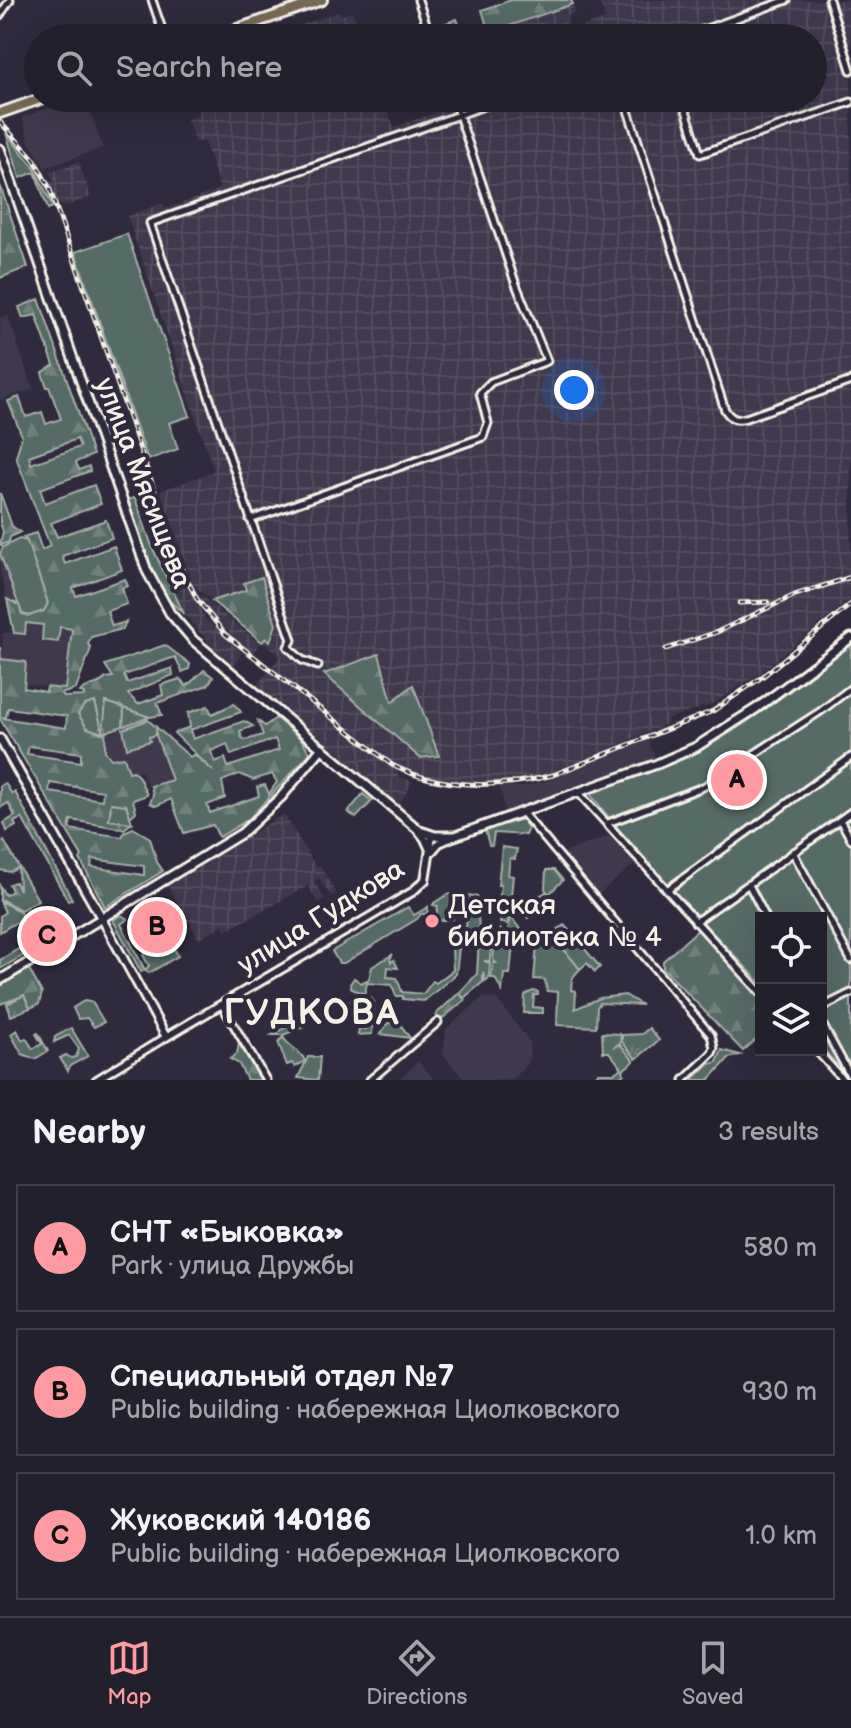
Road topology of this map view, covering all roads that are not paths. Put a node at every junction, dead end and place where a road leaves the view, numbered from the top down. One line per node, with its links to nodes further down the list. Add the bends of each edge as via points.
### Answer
1 (10, 0): 7 (street)
2 (152, 0): 8 (street)
3 (322, 0): 9 (main road)
4 (418, 0): 10 (street)
5 (787, 0): 11 (street)
6 (829, 0): 12 (street)
7 (0, 15)
8 (160, 24)
9 (252, 24)
10 (426, 24)
11 (720, 24)
12 (851, 70)
13 (851, 102): 15 (street)
14 (24, 105): 21 (main road)
15 (827, 110)
16 (458, 112): 22 (street)
17 (467, 112): 22 (street)
18 (629, 112): 24 (street, via 730,417 740,420)
19 (686, 112): 20 (street, via 700,154)
20 (822, 112)
21 (0, 113)
22 (459, 115): 25 (street, via 547,361 484,387 480,393 488,423 483,437); 25 (street, via 150,223)
23 (0, 149): 30 (main road, улица Мясищева, via 154,587 186,634)
24 (851, 381)
25 (250, 520): 27 (street, via 292,640 288,647)
26 (851, 638): 32 (main road, via 696,747)
27 (318, 666)
28 (851, 688): 36 (street, via 703,787)
29 (0, 739): 46 (main road)
30 (322, 748): 37 (main road, улица Мясищева); 46 (main road, via 248,828)
31 (851, 757): 44 (street)
32 (578, 792): 33 (main road); 36 (street)
33 (522, 812): 39 (main road); 62 (street, via 711,1035 714,1048 708,1059)
34 (851, 812): 35 (street)
35 (840, 820): 40 (street); 41 (street)
36 (608, 823): 44 (street)
37 (416, 828): 38 (main road, улица Мясищева); 42 (street, улица Гудкова)
38 (432, 836): 39 (main road); 42 (street, улица Гудкова)
39 (455, 836): 42 (street, улица Гудкова)
40 (851, 839)
41 (793, 852): 43 (street); 48 (street)
42 (430, 854): 52 (street, улица Гудкова, via 425,880 412,892)
43 (749, 885): 45 (street); 47 (street)
44 (667, 891): 47 (street)
45 (763, 912)
46 (101, 917): 49 (main road); 56 (street)
47 (695, 922): 50 (street)
48 (851, 960)
49 (0, 980)
50 (755, 987)
51 (851, 993): 53 (street)
52 (222, 1005): 56 (street, улица Гудкова); 60 (street)
53 (827, 1005)
54 (438, 1022): 61 (street)
55 (827, 1033): 58 (street)
56 (166, 1037): 59 (street, улица Гудкова)
57 (821, 1056): 63 (street)
58 (851, 1077)
59 (96, 1080)
60 (266, 1080)
61 (370, 1080)
62 (684, 1080)
63 (843, 1080)

